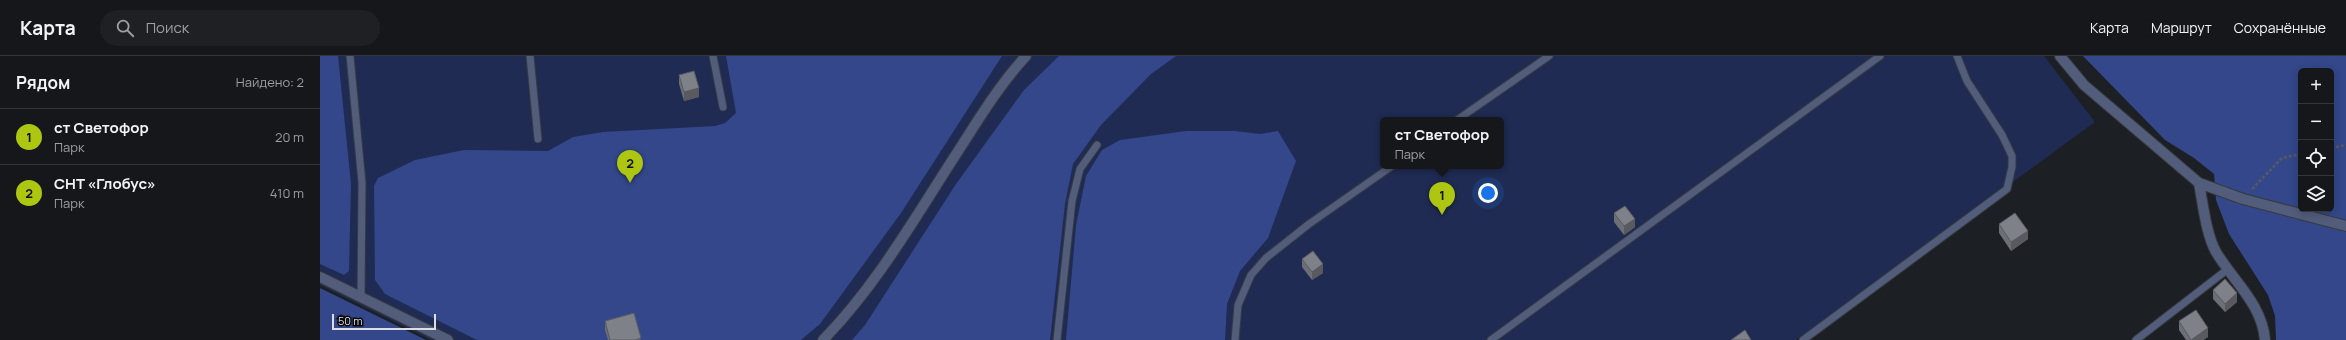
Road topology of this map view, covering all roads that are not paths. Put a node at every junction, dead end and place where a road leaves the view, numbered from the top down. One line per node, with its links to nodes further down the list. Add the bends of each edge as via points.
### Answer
1 (350, 56): 18 (lane, via 362,184)
2 (530, 56): 11 (lane)
3 (713, 56): 9 (lane)
4 (1026, 56): 20 (street, via 984,111 897,245 844,318)
5 (1549, 56): 10 (lane)
6 (1880, 56): 23 (lane)
7 (1957, 56): 24 (lane, via 1967,81 2012,156 2007,189)
8 (2060, 56): 14 (street, via 2084,85)
9 (723, 107)
10 (1461, 117)
11 (538, 139)
12 (1097, 145): 21 (lane, via 1080,169 1072,201)
13 (1388, 169): 22 (lane, via 1309,224 1266,258 1251,275 1238,305)
14 (2199, 183): 15 (street, via 2243,199); 16 (street, via 2205,218 2216,251)
15 (2346, 226)
16 (2228, 269): 25 (lane); 26 (street, via 2255,305 2264,326)
17 (320, 277): 18 (street)
18 (361, 296): 19 (street)
19 (448, 340)
20 (823, 340)
21 (1057, 340)
22 (1235, 340)
23 (1492, 340)
24 (1803, 340)
25 (2136, 340)
26 (2265, 340)

